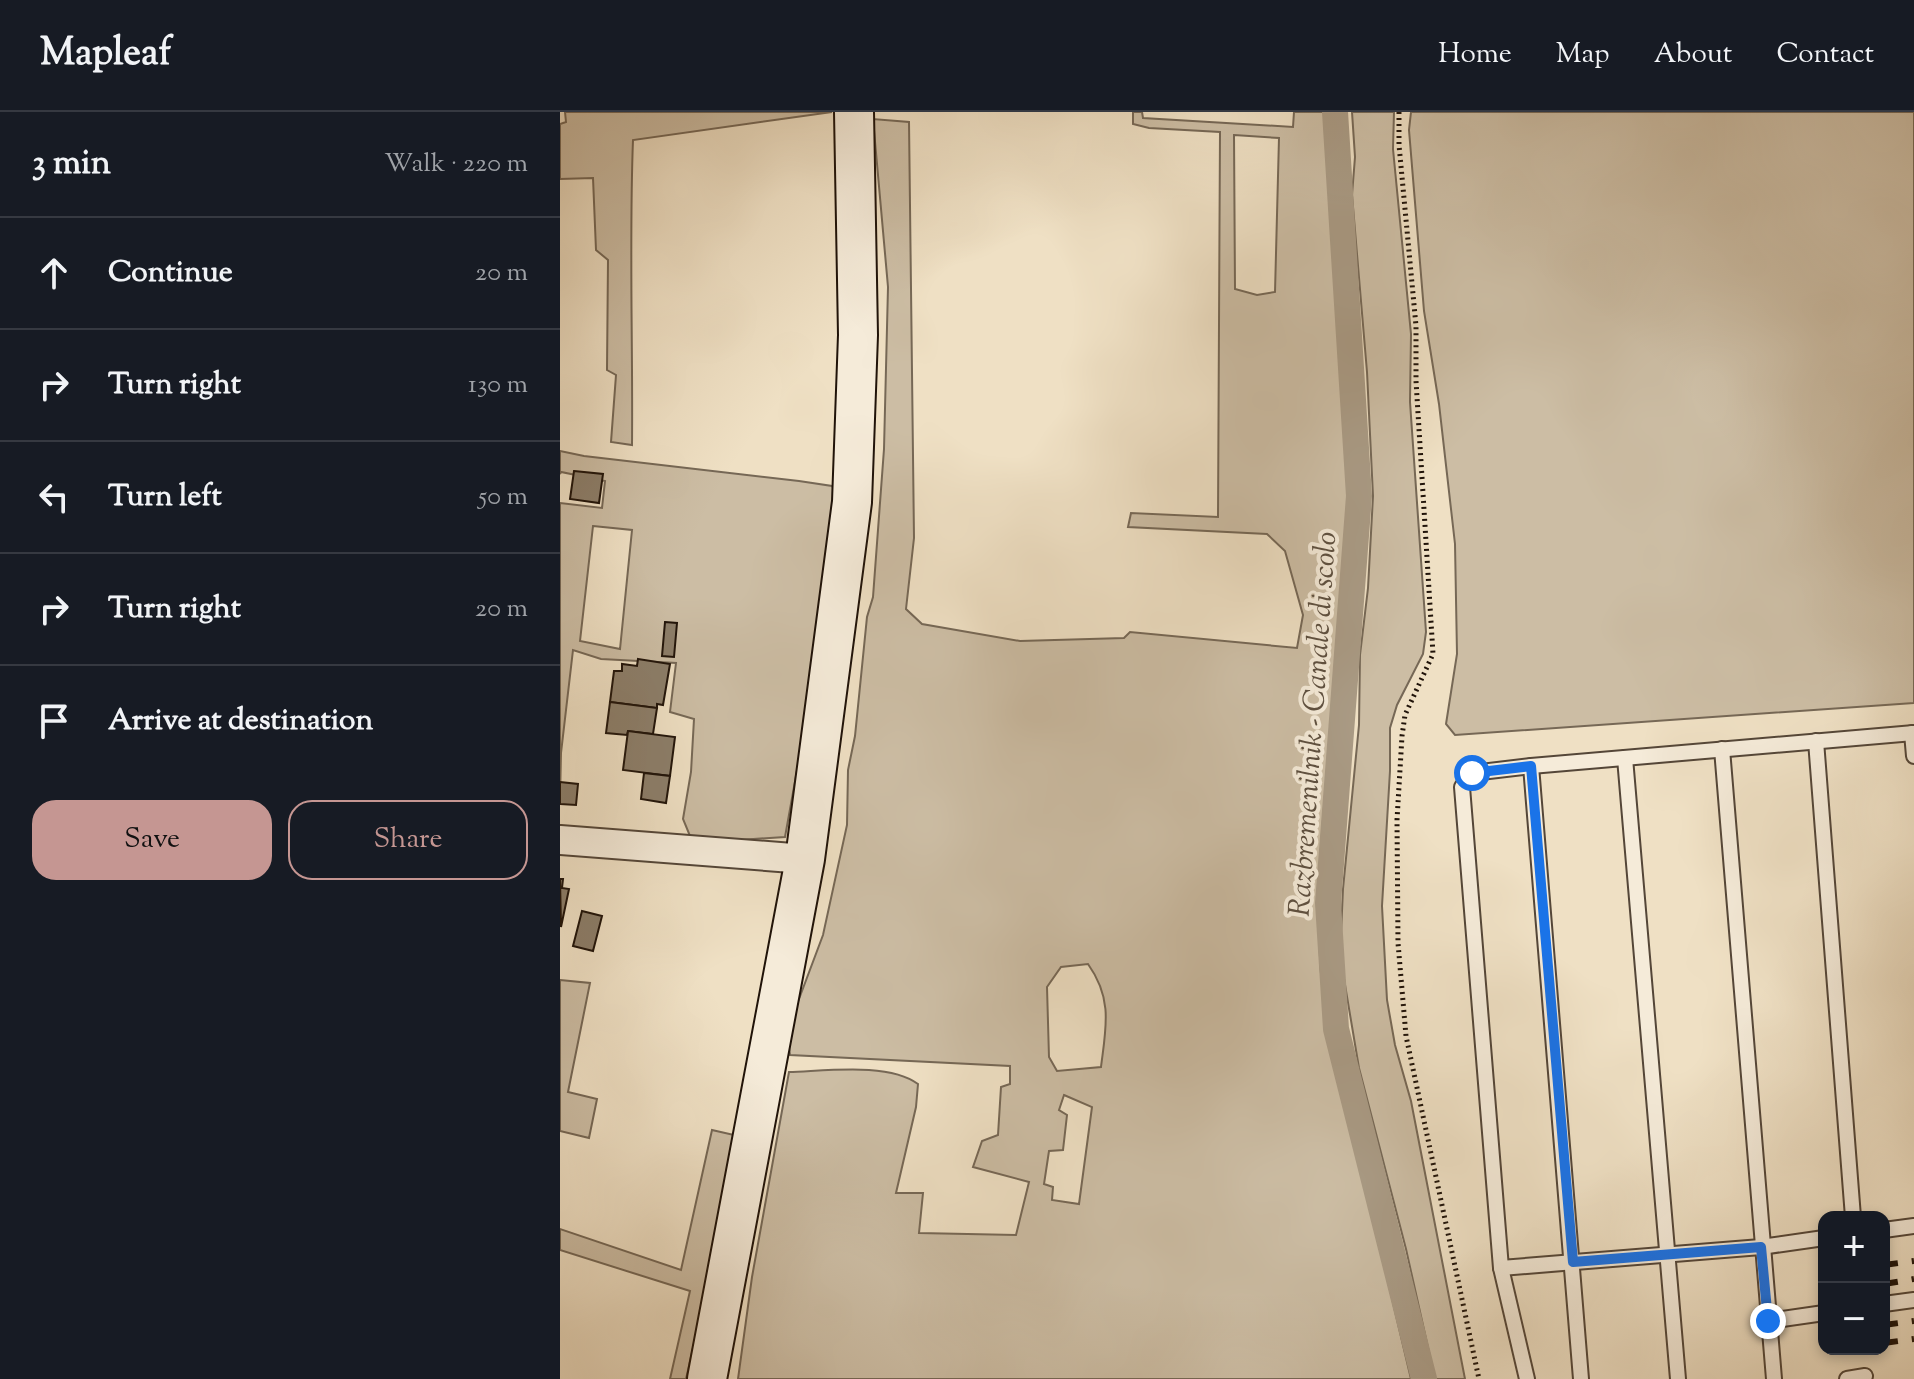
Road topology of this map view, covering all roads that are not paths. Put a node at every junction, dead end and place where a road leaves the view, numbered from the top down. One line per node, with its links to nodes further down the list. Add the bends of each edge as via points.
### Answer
1 (854, 112): 9 (main road, via 858,335 852,502)
2 (1913, 733): 3 (lane); 5 (lane)
3 (1816, 741): 4 (lane); 10 (lane)
4 (1722, 749): 6 (lane); 14 (lane)
5 (1914, 756)
6 (1625, 758): 7 (lane); 15 (lane)
7 (1531, 766): 16 (lane); 17 (lane, via 1472,773 1462,787)
8 (560, 840): 9 (street)
9 (805, 859): 23 (main road)
10 (1853, 1211)
11 (1914, 1226): 12 (lane)
12 (1890, 1229)
13 (1818, 1239): 14 (lane)
14 (1761, 1247): 15 (lane); 21 (lane)
15 (1667, 1255): 16 (lane); 26 (lane)
16 (1573, 1262): 17 (lane); 25 (lane)
17 (1501, 1268): 24 (lane)
18 (1914, 1300): 19 (lane)
19 (1890, 1303)
20 (1818, 1314): 21 (lane)
21 (1768, 1321): 27 (lane)
22 (1865, 1376): 28 (lane)
23 (707, 1379)
24 (1527, 1379)
25 (1581, 1379)
26 (1678, 1379)
27 (1774, 1379)
28 (1847, 1379)

